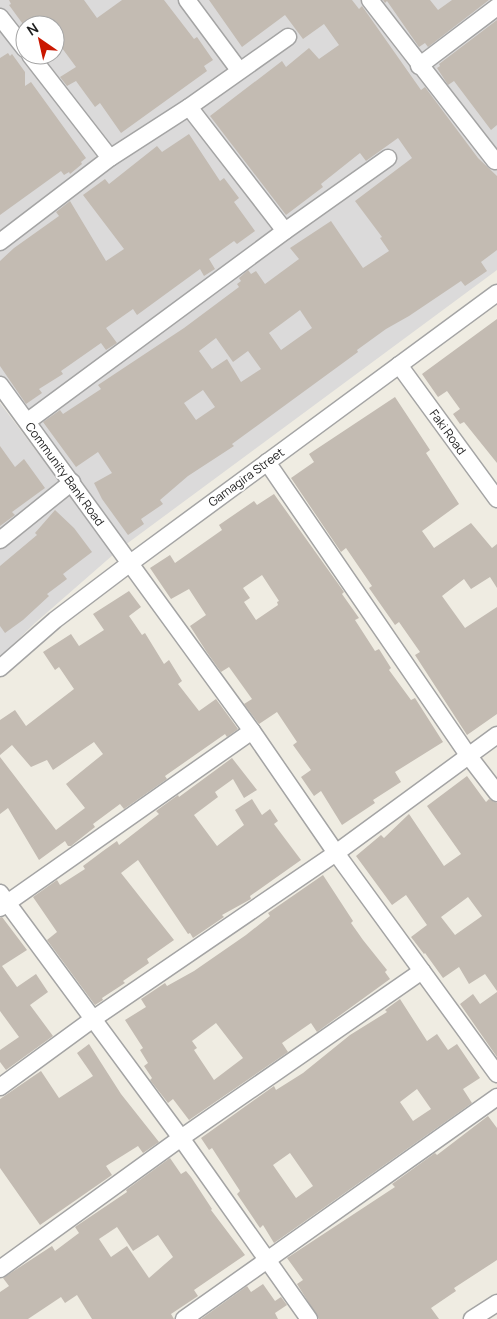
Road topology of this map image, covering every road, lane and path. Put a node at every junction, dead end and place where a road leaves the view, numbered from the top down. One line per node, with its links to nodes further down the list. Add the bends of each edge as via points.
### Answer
1 (188, 0): 9 (street)
2 (370, 0): 8 (street)
3 (497, 7): 8 (street)
4 (0, 17): 5 (street)
5 (6, 37)
6 (288, 37): 9 (street)
7 (38, 65): 11 (street)
8 (419, 66): 13 (street)
9 (239, 70): 10 (street)
10 (189, 107): 11 (street); 14 (street)
11 (110, 158): 15 (street)
12 (388, 158): 14 (street)
13 (495, 161)
14 (285, 230): 19 (street)
15 (0, 242)
16 (497, 293): 17 (street, Gamagira Street)
17 (399, 365): 20 (street, Gamagira Street); 22 (street, Faki Road)
18 (0, 386): 19 (street, Community Bank Road)
19 (28, 421): 21 (street, Community Bank Road)
20 (267, 462): 24 (street, Gamagira Street); 28 (street)
21 (72, 482): 23 (street); 24 (street, Community Bank Road)
22 (497, 499)
23 (0, 540)
24 (129, 564): 25 (street, Gamagira Street, via 55,620); 26 (street, Community Bank Road)
25 (0, 668)
26 (252, 731): 30 (street, Community Bank Road); 31 (street)
27 (497, 735): 28 (street)
28 (468, 755): 29 (street); 30 (street)
29 (497, 793)
30 (336, 853): 32 (street, Community Bank Road); 33 (street)
31 (2, 901): 33 (street)
32 (422, 971): 34 (street, Community Bank Road); 37 (street)
33 (93, 1020): 35 (street); 37 (street)
34 (497, 1074)
35 (0, 1086)
36 (497, 1097): 38 (street)
37 (181, 1138): 38 (street); 39 (street)
38 (267, 1260): 41 (street); 42 (street)
39 (0, 1269)
40 (497, 1303): 43 (street)
41 (184, 1319)
42 (309, 1319)
43 (472, 1319)

